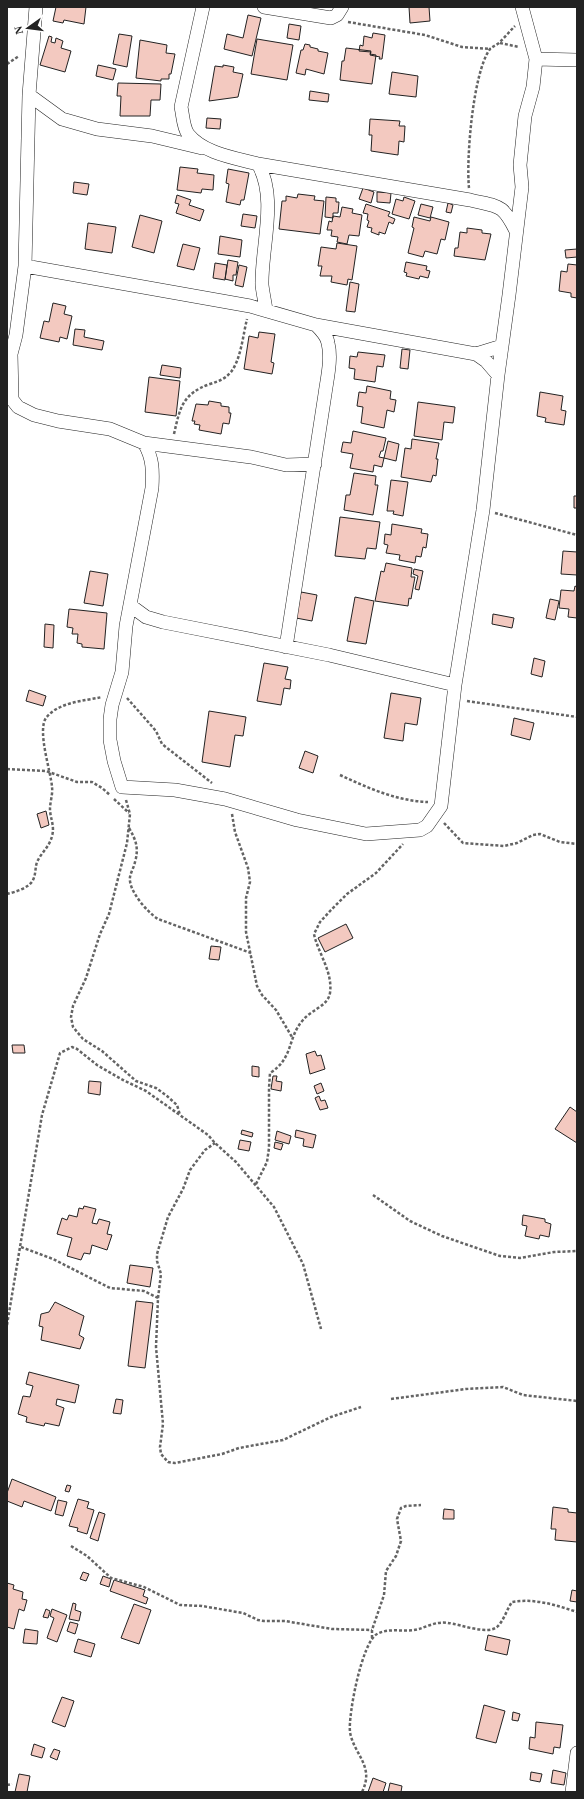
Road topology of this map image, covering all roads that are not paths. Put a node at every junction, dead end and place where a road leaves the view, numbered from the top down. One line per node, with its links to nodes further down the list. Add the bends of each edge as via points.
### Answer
1 (36, 7): 8 (street)
2 (202, 7): 9 (street, via 181,107 187,133)
3 (264, 7): 4 (street, via 331,18 337,15)
4 (342, 7)
5 (523, 12): 6 (street)
6 (535, 54): 7 (street); 11 (street, via 533,87 525,116 520,165 522,187)
7 (577, 60)
8 (30, 94): 9 (street, via 62,119 97,129 152,136); 12 (street)
9 (206, 149): 10 (street)
10 (258, 164): 11 (street, via 500,207); 13 (street, via 264,175 266,188 262,285)
11 (516, 231): 15 (street)
12 (24, 266): 13 (street); 17 (street, via 16,335)
13 (266, 310): 14 (street)
14 (316, 325): 16 (street); 21 (street, via 328,343 328,362)
15 (502, 346): 16 (street); 18 (street)
16 (476, 354): 18 (street)
17 (9, 355): 19 (street)
18 (498, 375): 26 (street, via 483,510)
19 (10, 396): 20 (street, via 18,407 34,414 58,421 110,429)
20 (144, 442): 21 (street, via 251,457 286,465); 22 (street, via 150,452 153,468 152,488)
21 (315, 464): 25 (street)
22 (131, 606): 23 (street); 24 (street)
23 (146, 617): 24 (street); 25 (street)
24 (126, 626): 26 (street, via 122,672 110,719 110,740 122,786 175,790 227,800 303,821 366,834 415,830 427,826 440,808)
25 (286, 647): 26 (street)
26 (455, 684)
27 (577, 1754): 28 (street)
28 (572, 1792)

